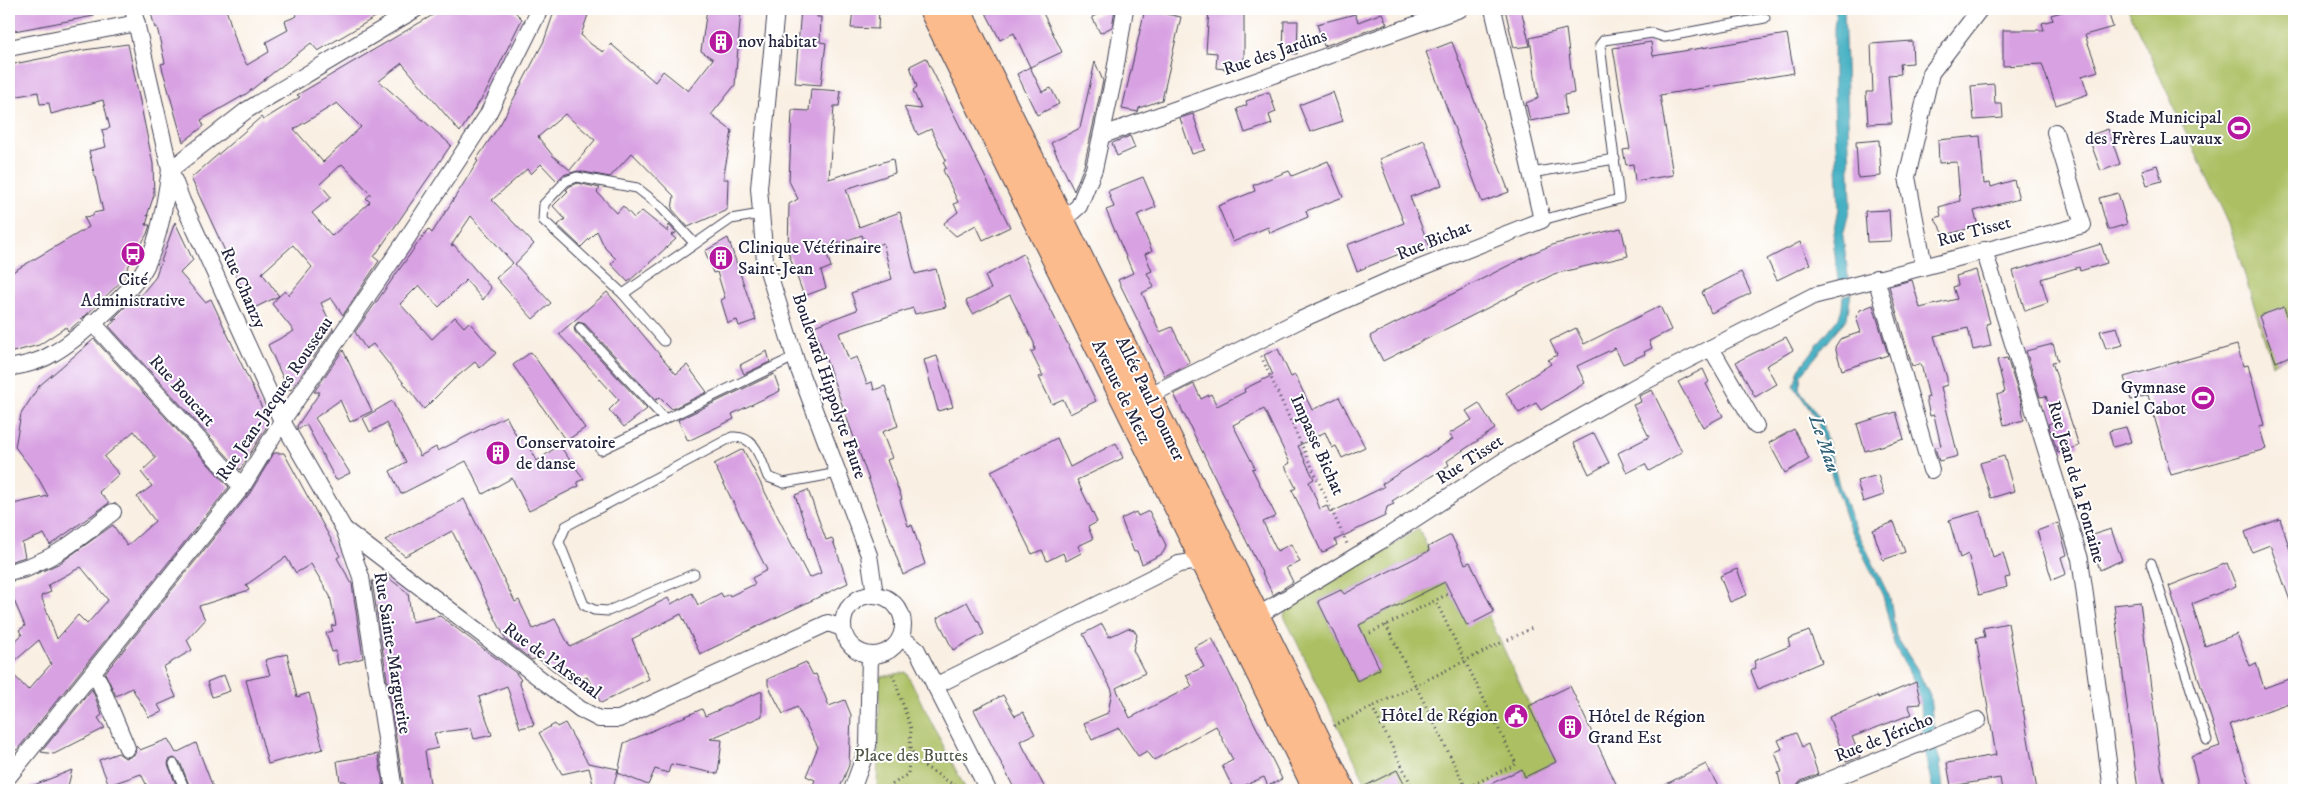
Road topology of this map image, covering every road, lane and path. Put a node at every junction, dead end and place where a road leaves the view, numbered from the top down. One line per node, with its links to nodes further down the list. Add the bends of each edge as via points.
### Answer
1 (416, 9): 16 (street, via 247,110)
2 (776, 9): 18 (street, Boulevard Hippolyte Faure, via 760,188)
3 (932, 9): 45 (main road, Avenue de Metz)
4 (958, 9): 20 (main road, Allée Paul Doumer)
5 (1125, 9): 14 (street)
6 (1460, 9): 14 (street, Rue des Jardins)
7 (1493, 9): 17 (street)
8 (1980, 9): 23 (street, via 1931,73 1907,177)
9 (538, 13): 35 (street, Rue Jean-Jacques Rousseau, via 487,116)
10 (135, 16): 12 (street); 16 (street)
11 (1765, 18): 15 (lane, via 1664,37 1652,33 1604,40 1600,45)
12 (9, 48)
13 (2055, 132): 22 (street, Rue Tisset, via 2083,225)
14 (1103, 135): 20 (street, via 1080,206)
15 (1615, 159): 17 (lane); 19 (lane, via 1619,199)
16 (170, 170): 26 (street, via 162,217 146,266 136,282); 35 (street, Rue Chanzy)
17 (1531, 173): 19 (street)
18 (761, 214): 21 (lane, via 731,219); 31 (street, Boulevard Hippolyte Faure, via 764,261)
19 (1542, 220): 29 (street, Rue Bichat, via 1397,277)
20 (1062, 221): 33 (main road, Allée Paul Doumer)
21 (695, 244): 25 (lane); 25 (lane, via 660,206 637,188 577,177 566,182 544,204 543,220)
22 (1984, 250): 23 (street, Rue Tisset); 84 (street, Rue Jean de la Fontaine, via 2080,559)
23 (1924, 266): 24 (street, Rue Tisset)
24 (1876, 278): 30 (street, Rue Tisset, via 1813,296); 38 (street)
25 (623, 294): 28 (lane)
26 (92, 322): 32 (street, via 66,345 39,360); 40 (street, Rue Boucart)
27 (580, 328): 34 (lane)
28 (664, 341)
29 (1256, 343): 33 (street, Rue Bichat); 43 (path, Impasse Bichat)
30 (1711, 348): 36 (street); 43 (street, Rue Tisset, via 1508,458)
31 (794, 357): 34 (lane); 39 (street, Boulevard Hippolyte Faure)
32 (9, 368)
33 (1148, 396): 51 (main road, Allée Paul Doumer)
34 (665, 419): 37 (lane)
35 (282, 421): 40 (street, Rue Jean-Jacques Rousseau); 42 (street, Rue Sainte-Marguerite)
36 (1756, 426)
37 (601, 450)
38 (1931, 470)
39 (838, 473): 47 (lane, via 784,483 768,477 753,442 742,436 732,437 566,526 559,542 584,605 594,610 608,611); 48 (street, Boulevard Hippolyte Faure, via 869,555)
40 (242, 487): 61 (street, Rue Jean-Jacques Rousseau)
41 (113, 512): 46 (street, via 61,552 35,566)
42 (344, 529): 54 (street, Rue de l'Arsenal, via 580,709 599,719 619,719 828,623); 77 (street, Rue Sainte-Marguerite, via 360,577)
43 (1353, 558): 51 (street, Rue Tisset)
44 (2151, 563): 68 (lane)
45 (1208, 568): 64 (street, via 1192,562 1179,564); 73 (main road, Avenue de Metz)
46 (9, 572)
47 (694, 574)
48 (875, 594): 54 (street, via 851,604 843,617); 56 (street, via 898,609 903,627)
49 (1448, 594): 50 (path)
50 (1435, 600): 52 (path); 60 (path)
51 (1257, 616): 67 (main road, Allée Paul Doumer)
52 (1386, 625): 55 (path); 63 (path)
53 (1534, 627): 57 (path)
54 (842, 628): 59 (street, via 854,650)
55 (1370, 633)
56 (900, 637): 59 (street, via 888,651); 64 (street, via 917,650)
57 (1508, 640)
58 (1501, 643): 60 (path)
59 (870, 655): 78 (street, via 868,746)
60 (1465, 661): 63 (path); 75 (path, via 1516,764)
61 (93, 673): 70 (street); 72 (street, Rue Jean-Jacques Rousseau)
62 (893, 675): 69 (path, via 911,729)
63 (1415, 685): 65 (path); 75 (path)
64 (935, 686): 80 (street)
65 (1372, 707): 67 (path); 82 (path)
66 (1978, 720): 83 (street, Rue de Jéricho)
67 (1316, 736): 81 (main road, Allée Paul Doumer)
68 (2207, 740)
69 (910, 745): 74 (path, via 915,760); 79 (path, via 908,774)
70 (128, 748)
71 (174, 764): 76 (lane)
72 (9, 776)
73 (1313, 783)
74 (960, 789)
75 (1464, 789)
76 (185, 790)
77 (394, 790)
78 (852, 790)
79 (884, 790)
80 (988, 790)
81 (1342, 790)
82 (1414, 790)
83 (1805, 790)
84 (2112, 790)

